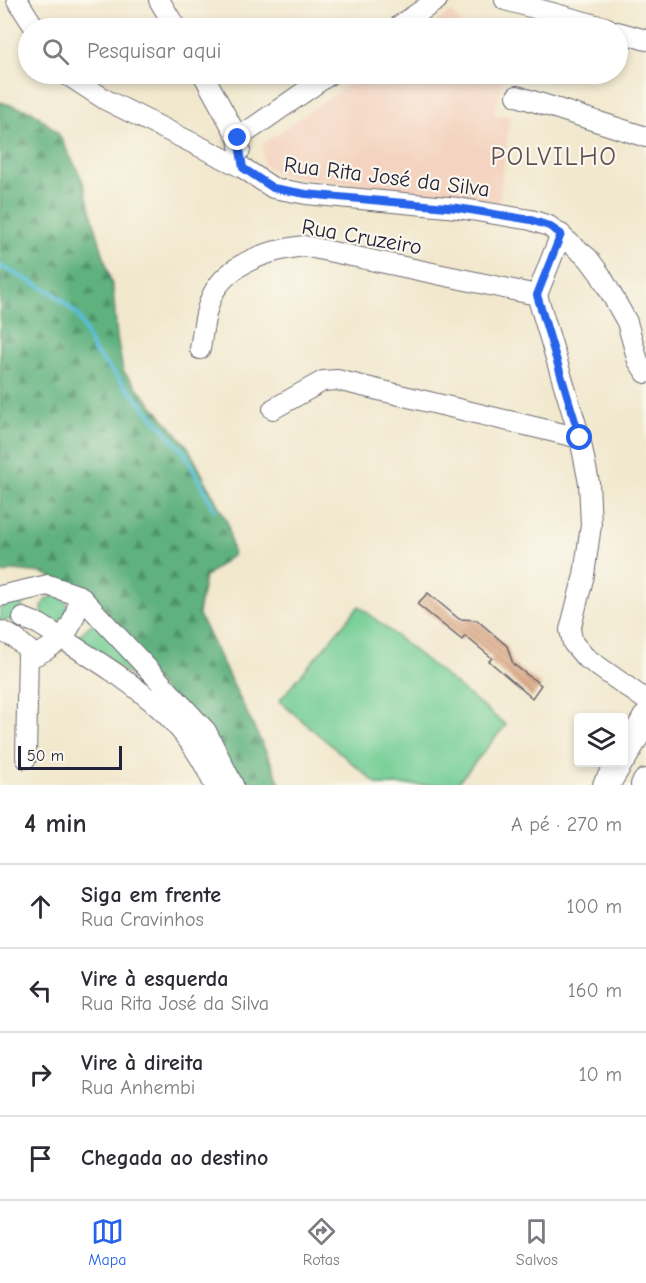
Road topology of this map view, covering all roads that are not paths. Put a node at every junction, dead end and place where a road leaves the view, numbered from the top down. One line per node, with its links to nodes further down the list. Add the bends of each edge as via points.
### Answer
1 (17, 0): 5 (street)
2 (159, 0): 6 (street)
3 (437, 0): 7 (street)
4 (505, 0): 8 (street)
5 (29, 18)
6 (170, 18)
7 (411, 18)
8 (571, 18)
9 (628, 35): 10 (street)
10 (646, 40)
11 (80, 84): 17 (street, Rua Rita José da Silva, via 141,119)
12 (208, 84): 16 (street)
13 (316, 84): 16 (street)
14 (518, 96): 15 (street)
15 (646, 137)
16 (238, 138): 17 (street)
17 (243, 168): 18 (street, Rua Rita José da Silva, via 273,188 458,208 531,220)
18 (561, 234): 19 (street); 22 (street, Rua Rita José da Silva, via 588,258 612,292)
19 (537, 295): 21 (street, Rua Cruzeiro, via 304,246 275,249 231,273 214,291); 24 (street)
20 (646, 334): 22 (street)
21 (200, 349)
22 (642, 367)
23 (273, 409): 24 (street, via 329,379)
24 (580, 438): 31 (street, via 589,483 591,525 570,630 573,643 585,657)
25 (34, 586): 26 (street); 27 (street, via 48,585); 28 (street)
26 (0, 596)
27 (80, 596): 29 (street, via 75,620); 37 (street, via 206,731)
28 (23, 618): 29 (street); 30 (street)
29 (61, 639): 30 (street, via 36,655); 36 (street, via 147,695 167,713 204,761)
30 (16, 640): 34 (street)
31 (646, 700)
32 (646, 718): 33 (main road)
33 (628, 750)
34 (26, 758)
35 (617, 767): 38 (main road)
36 (214, 785)
37 (233, 785)
38 (606, 785)

